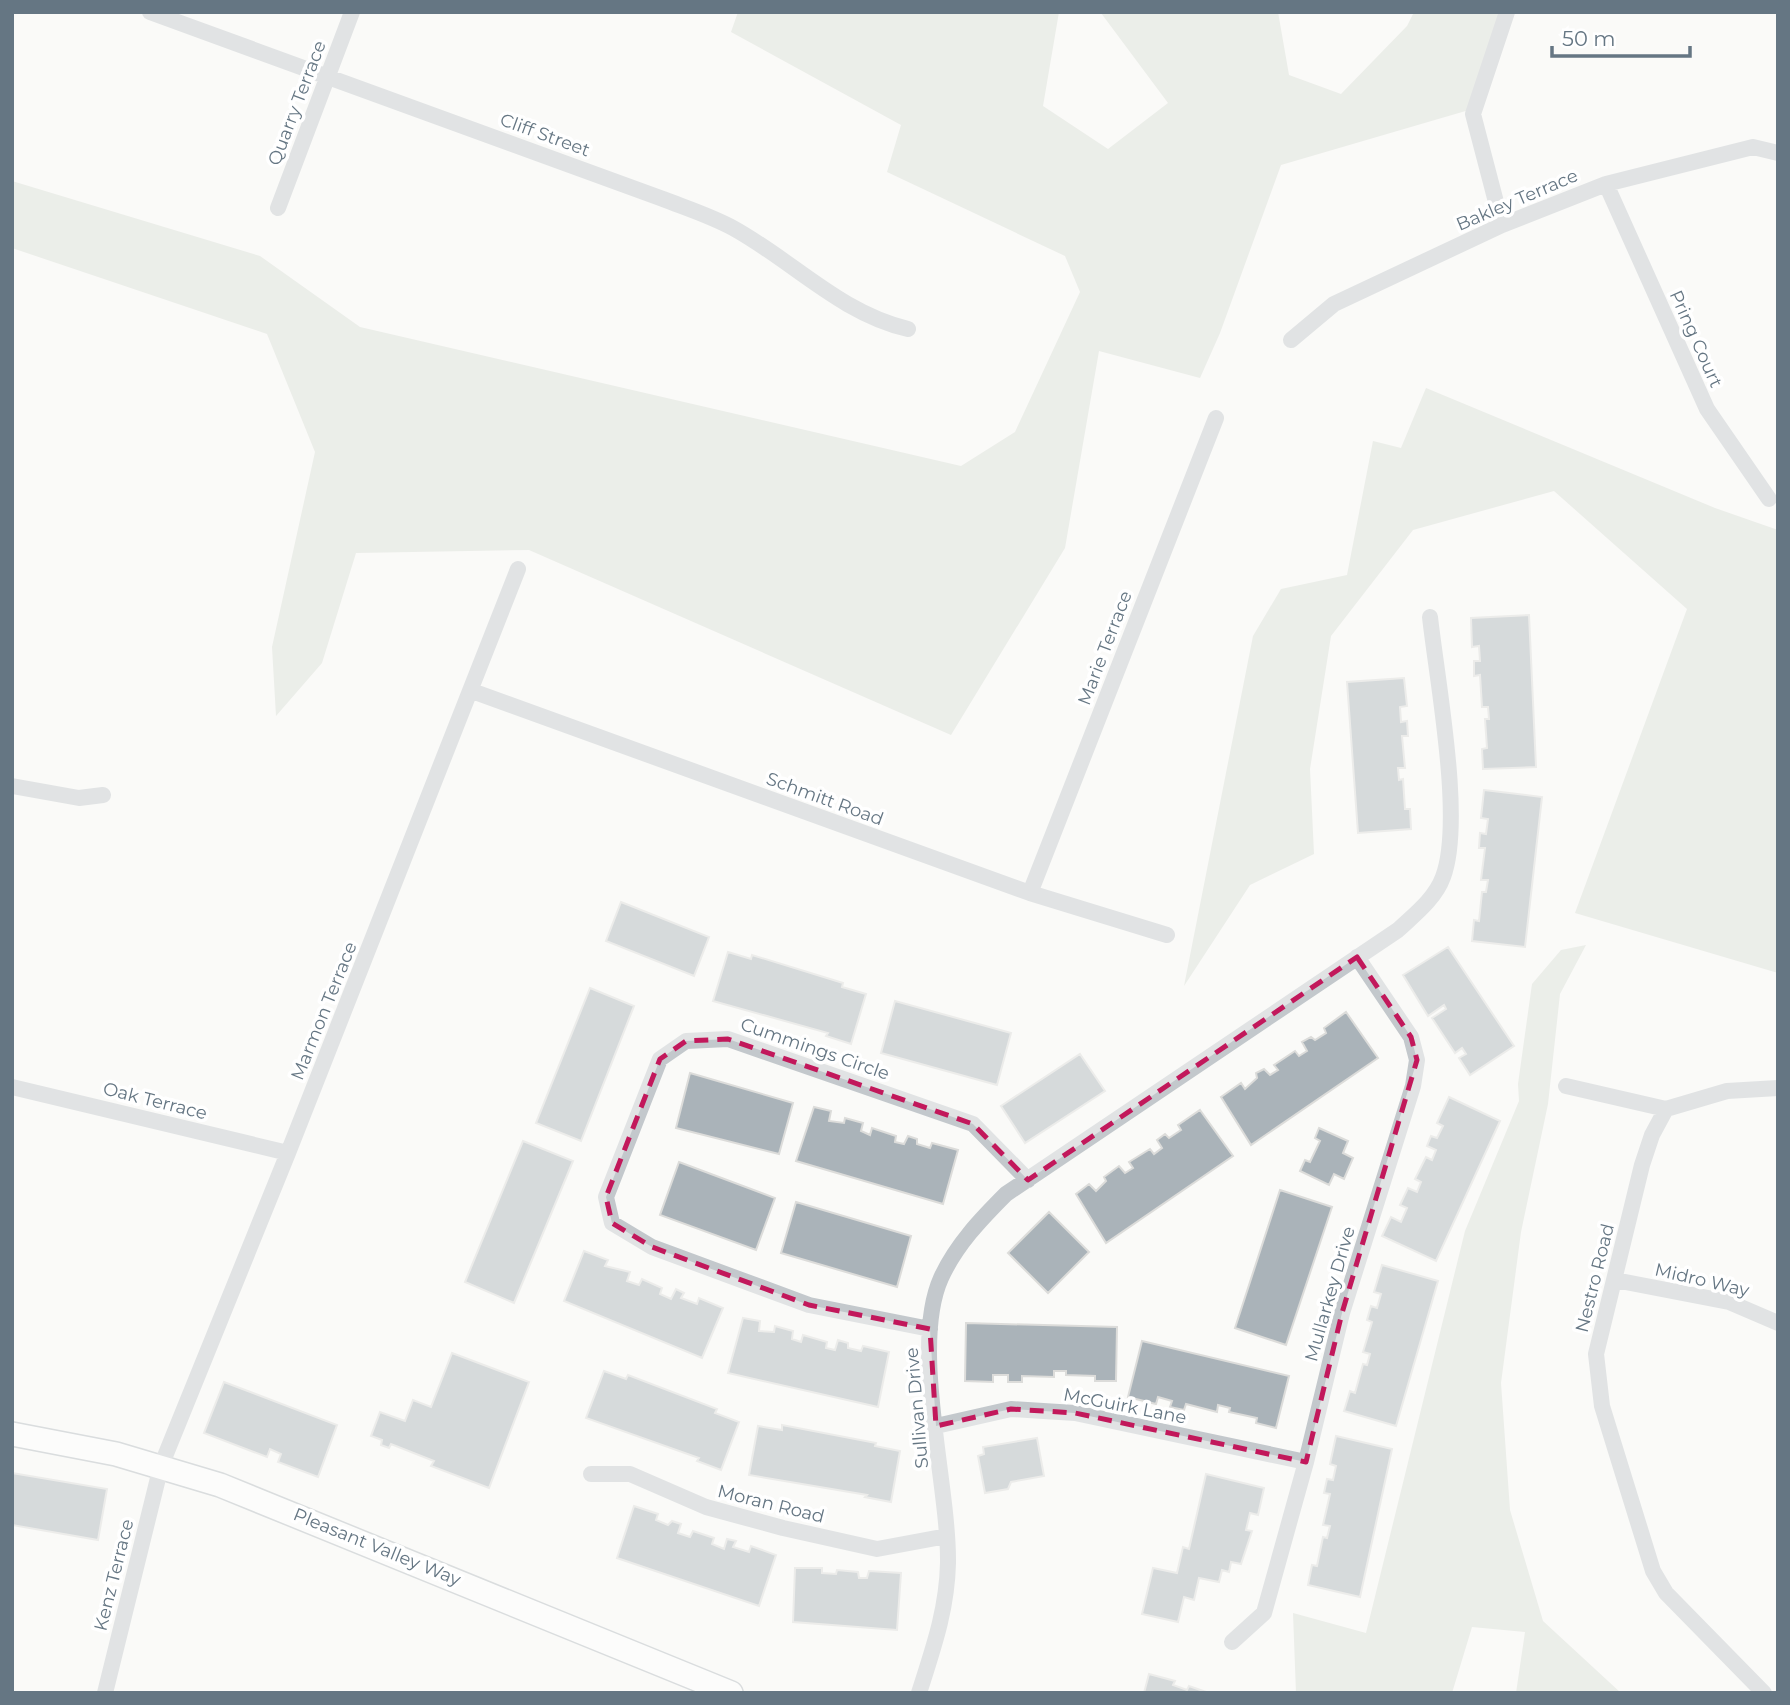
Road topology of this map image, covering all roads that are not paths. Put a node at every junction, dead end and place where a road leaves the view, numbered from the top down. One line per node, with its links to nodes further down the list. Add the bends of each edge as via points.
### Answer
1 (150, 12): 4 (street, Cliff Street)
2 (352, 12): 4 (street, Quarry Terrace)
3 (1507, 12): 8 (street, via 1473,114)
4 (327, 79): 7 (street, Quarry Terrace); 9 (street, Cliff Street, via 663,198 732,228 879,322)
5 (1778, 153): 6 (street, Bakley Terrace, via 1753,147)
6 (1606, 184): 8 (street, Bakley Terrace); 12 (street, Pring Court, via 1707,410)
7 (278, 208)
8 (1502, 225): 10 (street, Bakley Terrace, via 1334,304)
9 (908, 329)
10 (1292, 340)
11 (1216, 418): 18 (street, Marie Terrace)
12 (1769, 499)
13 (518, 569): 15 (street, Marmon Terrace)
14 (1430, 617): 20 (street, via 1451,803 1443,878 1426,904 1398,930)
15 (472, 691): 18 (street, Schmitt Road); 25 (street, Marmon Terrace)
16 (12, 786): 17 (street, via 71,797)
17 (103, 795)
18 (1030, 893): 19 (street, Schmitt Road)
19 (1167, 934)
20 (1357, 957): 26 (street, Sullivan Drive); 32 (street, Mullarkey Drive, via 1411,1037 1417,1060 1413,1086 1342,1313)
21 (1566, 1086): 24 (street)
22 (12, 1087): 25 (street, Oak Terrace)
23 (1778, 1088): 24 (street, via 1727,1091)
24 (1666, 1109): 27 (street, Nestro Road, via 1642,1165)
25 (288, 1153): 33 (street, Marmon Terrace)
26 (1028, 1180): 29 (street, Sullivan Drive, via 1006,1194 956,1251 940,1280); 29 (street, Cummings Circle, via 973,1124 728,1039 686,1041 660,1059 606,1197 612,1223 652,1247 809,1305)
27 (1615, 1280): 28 (street, Midro Way, via 1729,1302); 40 (street, Nestro Road, via 1595,1354 1602,1406 1653,1571 1666,1593)
28 (1778, 1323)
29 (930, 1329): 30 (street, Sullivan Drive)
30 (936, 1426): 32 (street, McGuirk Lane, via 1011,1409 1075,1413); 35 (street, Sullivan Drive)
31 (12, 1434): 33 (main road, Pleasant Valley Way)
32 (1306, 1462): 36 (street, Mullarkey Drive, via 1264,1613)
33 (161, 1466): 37 (street, Kenz Terrace); 38 (main road, Pleasant Valley Way, via 320,1524)
34 (591, 1474): 35 (street, Moran Road, via 630,1474 706,1507 877,1549)
35 (947, 1535): 39 (street, Sullivan Drive, via 946,1606)
36 (1232, 1642)
37 (105, 1693)
38 (731, 1693)
39 (919, 1693)
40 (1764, 1693)

